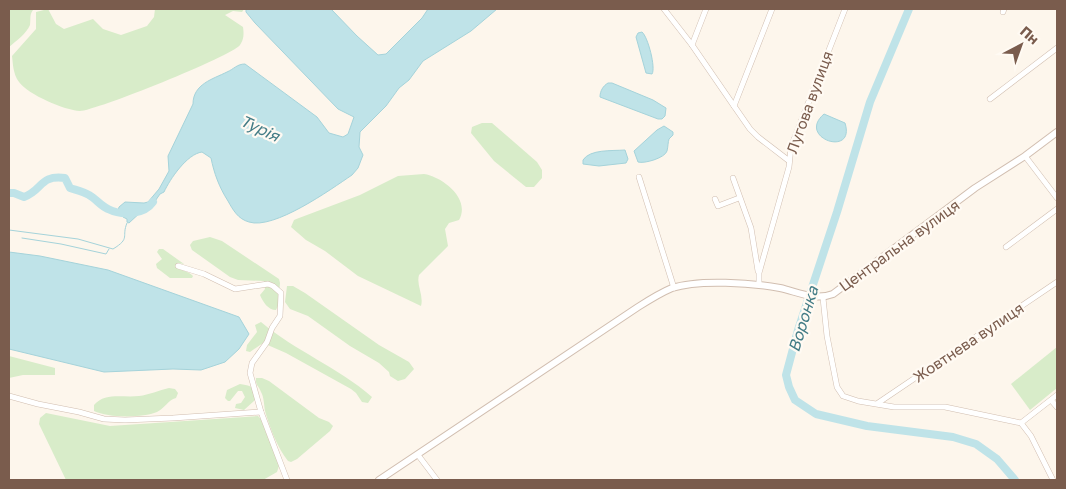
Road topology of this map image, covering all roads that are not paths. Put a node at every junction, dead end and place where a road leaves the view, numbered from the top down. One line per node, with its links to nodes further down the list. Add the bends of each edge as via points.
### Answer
1 (664, 9): 5 (street)
2 (706, 9): 5 (street)
3 (772, 9): 8 (street)
4 (845, 9): 11 (street, Лугова вулиця)
5 (692, 46): 8 (street)
6 (1057, 48): 7 (street)
7 (990, 99)
8 (734, 106): 11 (street, via 758,137)
9 (1057, 132): 10 (street, Центральна вулиця)
10 (1025, 156): 15 (street); 24 (street, Центральна вулиця, via 975,188 833,294)
11 (788, 160): 20 (street, Лугова вулиця, via 789,167)
12 (639, 177): 23 (street)
13 (733, 178): 14 (street)
14 (739, 198): 16 (street, via 718,206); 20 (street, via 751,228)
15 (1057, 198)
16 (716, 199)
17 (1057, 209): 18 (street)
18 (1006, 247)
19 (178, 266): 30 (street, via 235,289 268,284 281,293 280,316 251,367)
20 (759, 273): 22 (street, Лугова вулиця)
21 (1057, 282): 28 (street, Жовтнева вулиця)
22 (759, 284): 23 (street, Центральна вулиця, via 695,284); 24 (street, Центральна вулиця)
23 (674, 288): 32 (street, Центральна вулиця, via 638,307)
24 (823, 298): 28 (street, via 827,336 839,391 848,398)
25 (1057, 395): 27 (street)
26 (9, 396): 30 (street, via 104,419)
27 (1052, 400): 29 (street); 31 (street)
28 (878, 403): 31 (street, via 908,408 946,407)
29 (1057, 407)
30 (261, 412): 33 (street)
31 (1021, 423): 36 (street)
32 (418, 455): 34 (street, Центральна вулиця); 35 (street)
33 (287, 480)
34 (379, 480)
35 (437, 480)
36 (1053, 480)

